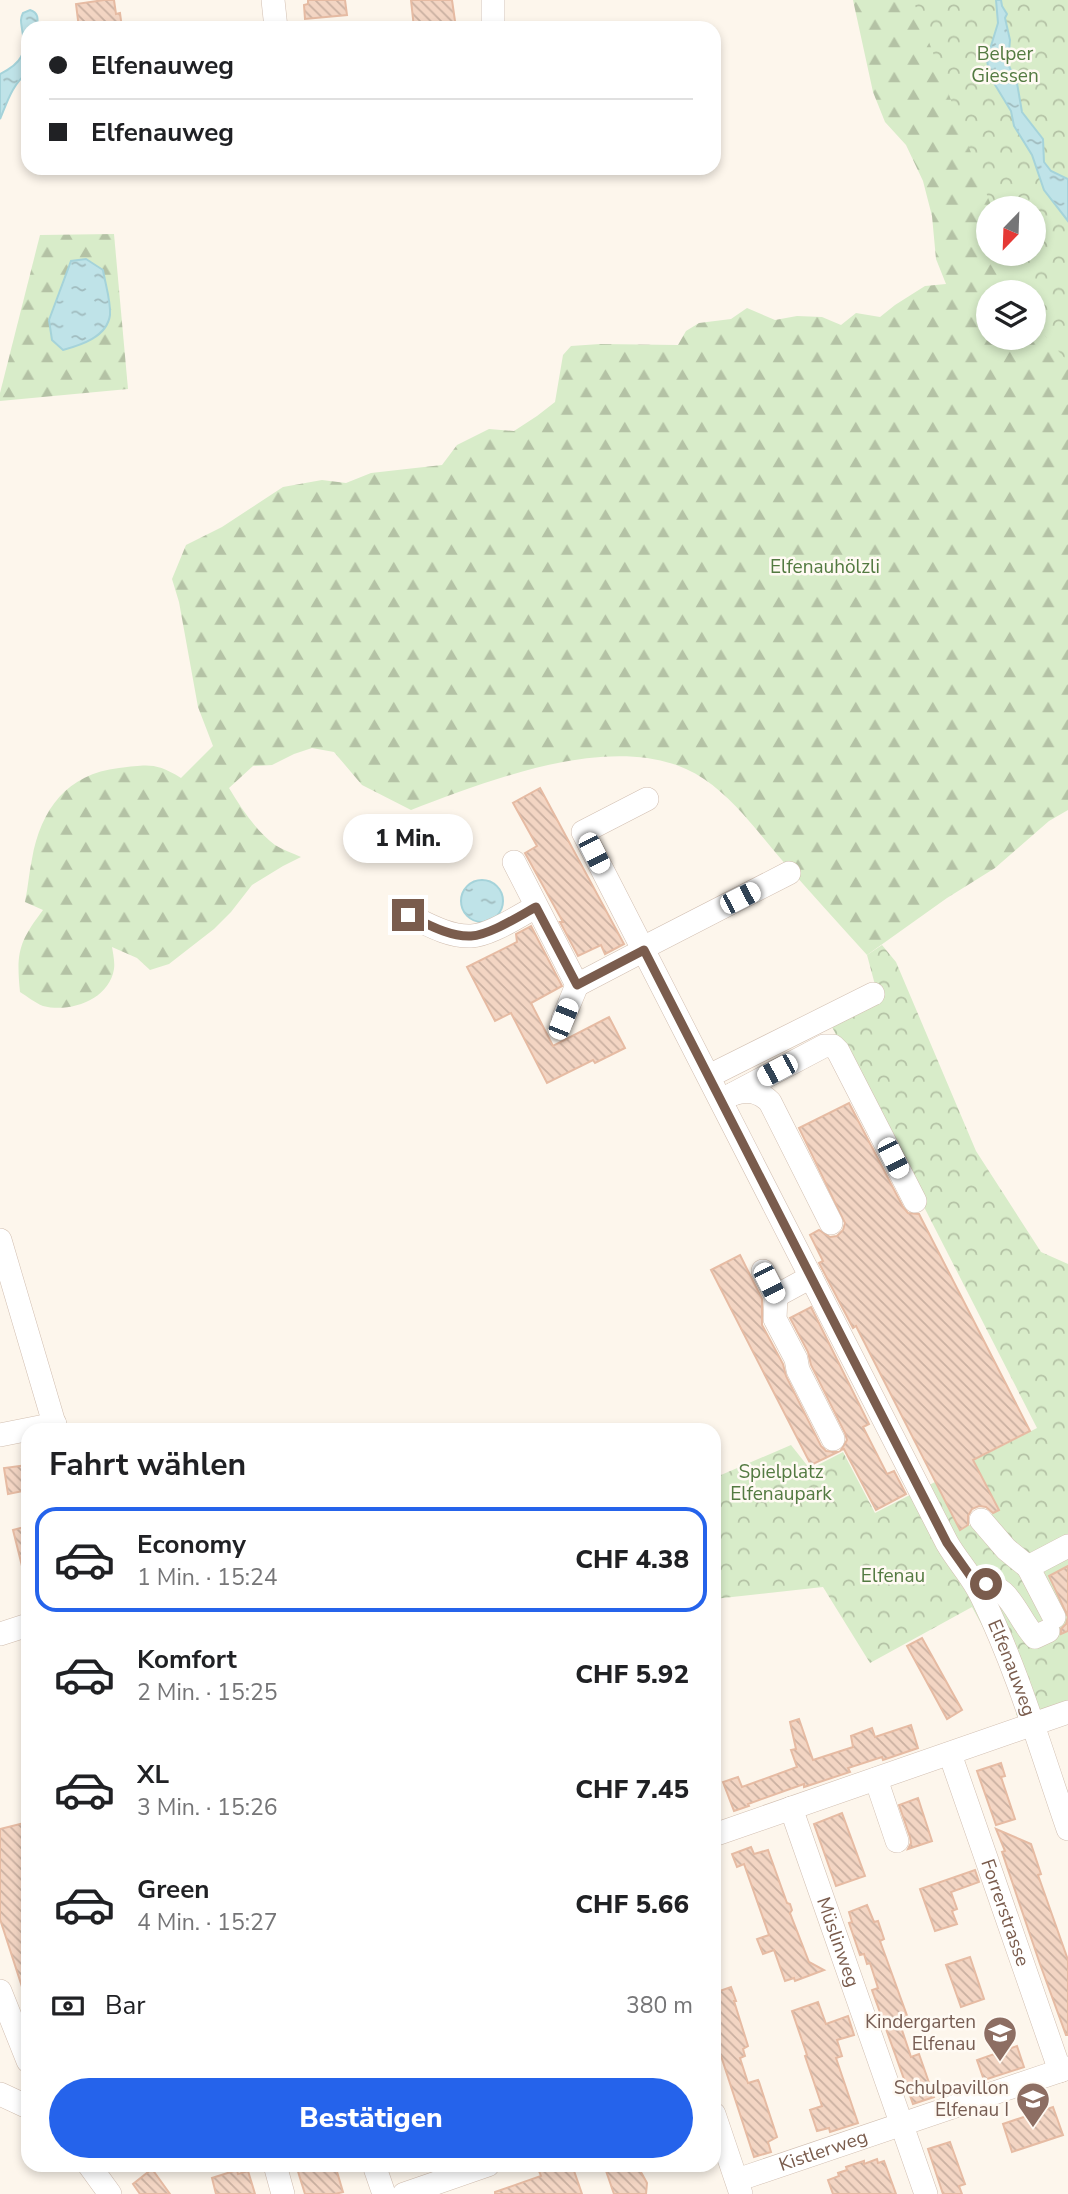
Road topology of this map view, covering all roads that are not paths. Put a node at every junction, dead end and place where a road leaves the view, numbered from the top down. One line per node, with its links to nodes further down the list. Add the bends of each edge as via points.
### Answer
1 (272, 0): 3 (street)
2 (494, 0): 4 (street)
3 (275, 21)
4 (494, 21)
5 (647, 799): 10 (street, Elfenauweg, via 583,832)
6 (514, 862): 8 (street)
7 (789, 873): 10 (street)
8 (536, 907): 9 (street, via 470,936); 11 (street)
9 (408, 915)
10 (643, 949): 11 (street); 14 (street, Elfenauweg)
11 (577, 985): 13 (street)
12 (873, 994): 14 (street)
13 (563, 1019)
14 (709, 1076): 15 (street, Elfenauweg)
15 (726, 1097): 16 (street, via 824,1046 833,1046); 17 (street, via 750,1091 770,1102); 20 (street, Elfenauweg)
16 (915, 1201)
17 (831, 1223)
18 (0, 1240): 22 (street)
19 (763, 1271): 21 (street)
20 (811, 1277): 21 (street); 29 (street, Elfenauweg, via 947,1543)
21 (776, 1296): 25 (street, via 775,1319)
22 (55, 1423)
23 (21, 1432): 24 (street)
24 (0, 1435)
25 (833, 1439)
26 (981, 1520): 28 (street)
27 (1068, 1546): 28 (street)
28 (1028, 1567): 29 (street, via 1051,1624 1035,1637 1004,1593)
29 (976, 1584): 33 (street, Elfenauweg, via 1011,1662)
30 (21, 1627): 31 (street)
31 (0, 1634)
32 (1068, 1712): 33 (street, Elfenauweg)
33 (1032, 1726): 34 (street); 37 (street)
34 (950, 1754): 35 (street); 42 (street, Forrerstrasse)
35 (876, 1779): 36 (street); 39 (street)
36 (791, 1808): 38 (street); 45 (street, Müslinweg)
37 (1068, 1829)
38 (721, 1833)
39 (897, 1841)
40 (0, 1991): 41 (street)
41 (21, 2044)
42 (1065, 2071): 45 (street, Kistlerweg)
43 (0, 2094): 44 (street)
44 (21, 2104)
45 (901, 2124): 51 (street, Kistlerweg); 56 (street, Müslinweg)
46 (721, 2134): 51 (street)
47 (94, 2172): 52 (street)
48 (277, 2172): 53 (street)
49 (376, 2172): 54 (street)
50 (468, 2172): 55 (street)
51 (739, 2187)
52 (110, 2194)
53 (283, 2194)
54 (384, 2194)
55 (404, 2194)
56 (926, 2194)

